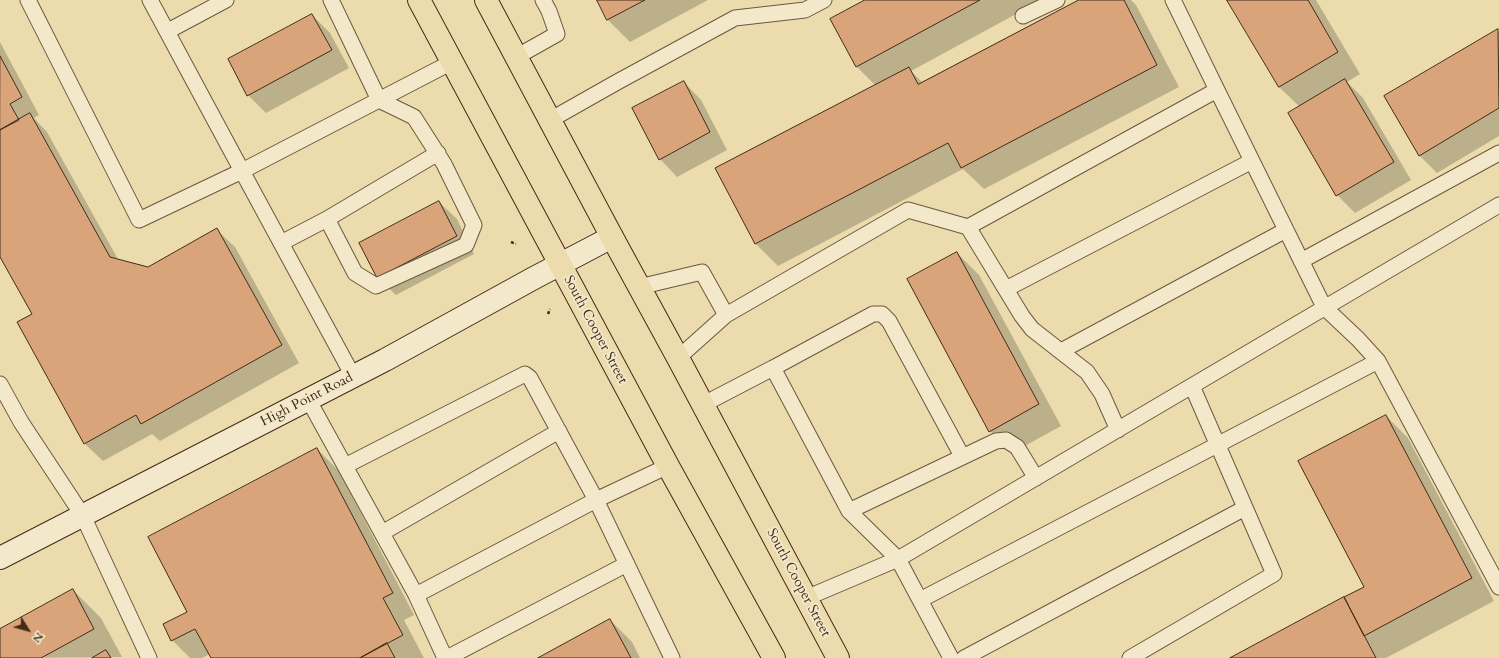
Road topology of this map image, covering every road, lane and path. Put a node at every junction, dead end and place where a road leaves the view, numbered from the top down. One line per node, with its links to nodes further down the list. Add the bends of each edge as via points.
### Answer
1 (28, 0): 21 (lane, via 139,220)
2 (150, 0): 12 (lane)
3 (226, 0): 12 (lane)
4 (331, 0): 16 (lane)
5 (419, 0): 14 (main road, South Cooper Street)
6 (486, 0): 13 (main road, South Cooper Street)
7 (543, 0): 13 (lane, via 557,34)
8 (824, 0): 17 (lane, via 805,10 735,18)
9 (1057, 0): 11 (lane)
10 (1173, 0): 15 (lane)
11 (1023, 16)
12 (168, 31): 21 (lane)
13 (516, 57): 17 (main road, South Cooper Street)
14 (452, 62): 16 (lane); 31 (main road, South Cooper Street)
15 (1217, 90): 20 (lane); 24 (lane)
16 (379, 100): 18 (lane, via 414,117); 21 (lane)
17 (550, 120): 26 (main road, South Cooper Street)
18 (438, 153): 23 (lane); 23 (lane, via 474,224 466,245 376,286 355,273)
19 (1499, 153): 30 (lane)
20 (1252, 161): 25 (lane); 33 (lane)
21 (242, 171): 28 (lane)
22 (1499, 205): 34 (lane)
23 (327, 219): 28 (lane)
24 (968, 227): 33 (lane); 37 (lane, via 908,210)
25 (1286, 230): 30 (lane); 38 (lane)
26 (612, 237): 31 (street, High Point Road); 32 (main road, South Cooper Street)
27 (511, 242): 29 (path)
28 (281, 243): 42 (lane)
29 (516, 244)
30 (1301, 261): 34 (lane)
31 (560, 264): 42 (street, High Point Road); 52 (main road, South Cooper Street)
32 (639, 287): 37 (lane, via 702,272); 39 (main road, South Cooper Street)
33 (1006, 289): 38 (lane, via 1032,329)
34 (1324, 307): 40 (lane); 44 (lane)
35 (550, 309): 36 (path)
36 (548, 314)
37 (726, 314): 39 (lane)
38 (1061, 351): 47 (lane, via 1087,372 1102,394)
39 (678, 358): 46 (main road, South Cooper Street)
40 (1378, 361): 49 (lane); 62 (lane)
41 (773, 368): 46 (lane); 50 (lane, via 873,314 882,314 889,321); 56 (lane)
42 (353, 376): 45 (street, High Point Road)
43 (0, 384): 57 (lane, via 21,422)
44 (1192, 386): 47 (lane); 49 (lane)
45 (308, 399): 51 (lane); 57 (street, High Point Road)
46 (702, 405): 64 (main road, South Cooper Street)
47 (1118, 430): 53 (lane)
48 (559, 432): 51 (lane, via 530,378 525,374); 54 (lane); 58 (lane)
49 (1217, 444): 55 (lane); 65 (lane)
50 (962, 456): 53 (lane, via 996,441 1006,440 1017,447); 56 (lane)
51 (345, 466): 58 (lane)
52 (668, 466): 54 (lane); 66 (main road, South Cooper Street)
53 (1036, 478): 60 (lane)
54 (596, 500): 61 (lane); 63 (lane)
55 (1245, 508): 72 (lane); 73 (lane, via 1274,574)
56 (849, 511): 60 (lane)
57 (83, 516): 59 (street, High Point Road); 67 (lane)
58 (382, 533): 63 (lane)
59 (0, 558)
60 (898, 559): 64 (lane); 65 (lane)
61 (627, 564): 68 (lane); 69 (lane)
62 (1499, 587)
63 (416, 595): 68 (lane)
64 (806, 598): 70 (main road, South Cooper Street)
65 (920, 600): 71 (lane)
66 (773, 657)
67 (149, 658)
68 (446, 658)
69 (672, 658)
70 (838, 658)
71 (951, 658)
72 (964, 658)
73 (1130, 658)

